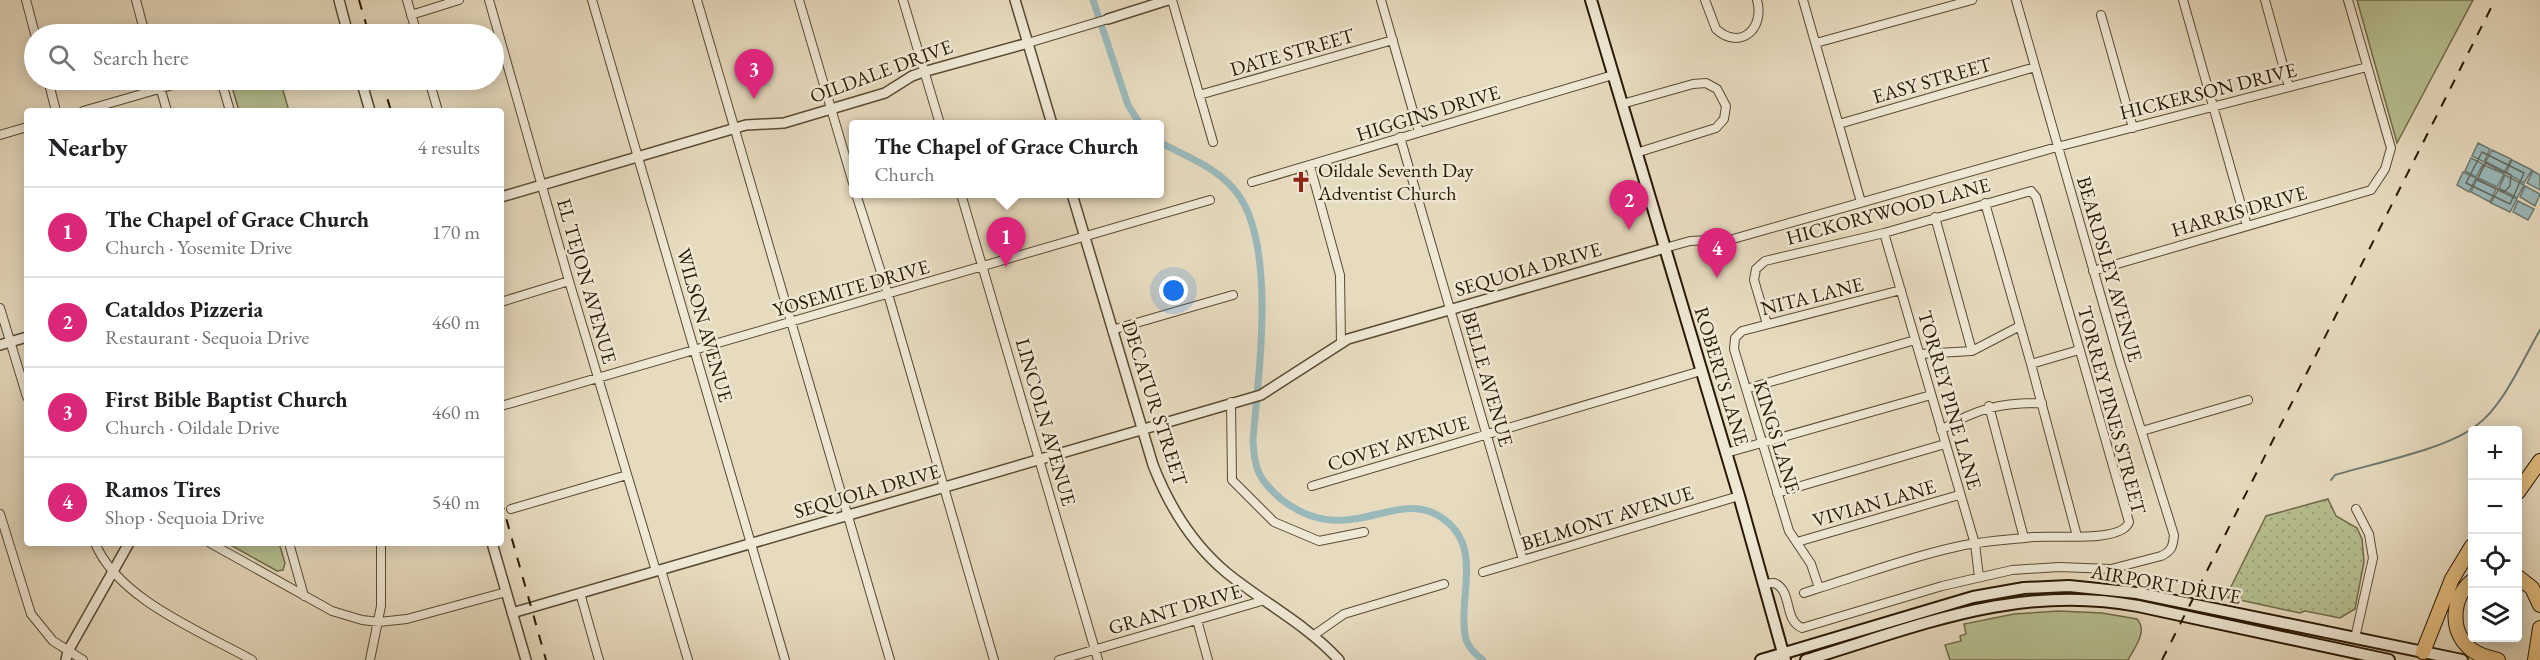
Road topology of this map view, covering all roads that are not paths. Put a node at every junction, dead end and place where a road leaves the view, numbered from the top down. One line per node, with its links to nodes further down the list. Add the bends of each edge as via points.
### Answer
1 (26, 0): 26 (street)
2 (136, 0): 27 (street)
3 (339, 0): 28 (street)
4 (407, 0): 23 (street)
5 (459, 0): 23 (street)
6 (489, 0): 30 (street, EL TEJON AVENUE)
7 (592, 0): 68 (street, WILSON AVENUE)
8 (698, 0): 60 (street)
9 (799, 0): 55 (street)
10 (903, 0): 37 (street)
11 (1015, 0): 32 (street)
12 (1170, 0): 25 (street, OILDALE DRIVE); 46 (street)
13 (1381, 0): 31 (street)
14 (1591, 0): 38 (main road, ROBERTS LANE)
15 (1706, 0): 16 (street, via 1716,29 1732,38 1745,36 1755,27 1760,15)
16 (1757, 0)
17 (1803, 0): 33 (street)
18 (1972, 0): 33 (street)
19 (2016, 0): 35 (street, BEARDSLEY AVENUE)
20 (2183, 0): 48 (street)
21 (2265, 0): 39 (street)
22 (2348, 0): 36 (street)
23 (411, 15): 29 (street)
24 (2101, 15): 61 (street)
25 (1108, 19): 32 (street, OILDALE DRIVE)
26 (32, 24)
27 (143, 24)
28 (344, 24)
29 (414, 24)
30 (496, 24)
31 (1393, 40): 46 (street, DATE STREET); 62 (street)
32 (1028, 43): 37 (street, OILDALE DRIVE); 57 (street)
33 (1816, 43): 58 (street)
34 (504, 52): 72 (street, EL TEJON AVENUE)
35 (2035, 67): 58 (street, EASY STREET); 66 (street, BEARDSLEY AVENUE)
36 (2367, 67): 39 (street, HICKERSON DRIVE); 82 (street, HARRIS DRIVE, via 2391,148 2385,169 2371,190)
37 (923, 72): 55 (street, OILDALE DRIVE, via 885,93); 56 (street)
38 (1613, 75): 47 (main road, ROBERTS LANE); 62 (street, HIGGINS DRIVE)
39 (2289, 87): 48 (street, HICKERSON DRIVE)
40 (51, 90): 49 (street)
41 (153, 90): 50 (street)
42 (161, 90): 51 (street)
43 (224, 90): 52 (street)
44 (364, 90): 53 (street)
45 (432, 90): 54 (street)
46 (1199, 95): 65 (street)
47 (1622, 104): 67 (main road, ROBERTS LANE); 67 (street, via 1700,83 1718,89 1724,99 1725,112 1716,128)
48 (2212, 107): 61 (street, HICKERSON DRIVE); 82 (street)
49 (55, 108)
50 (93, 108)
51 (166, 108)
52 (229, 108)
53 (369, 108)
54 (437, 108)
55 (830, 109): 60 (street, OILDALE DRIVE, via 780,124); 70 (street)
56 (939, 120)
57 (1051, 120)
58 (1839, 124): 79 (street)
59 (24, 128): 63 (street)
60 (734, 128): 68 (street, OILDALE DRIVE); 95 (street)
61 (2133, 128): 66 (street, HICKERSON DRIVE)
62 (1419, 132): 64 (street, HIGGINS DRIVE)
63 (0, 135)
64 (1400, 137): 69 (street, HIGGINS DRIVE); 94 (street, BELLE AVENUE)
65 (1213, 142)
66 (2057, 147): 79 (street, SEQUOIA DRIVE); 87 (street, BEARDSLEY AVENUE)
67 (1636, 153): 85 (main road, ROBERTS LANE)
68 (638, 157): 72 (street, OILDALE DRIVE); 105 (street, WILSON AVENUE)
69 (1310, 166): 71 (street, HIGGINS DRIVE); 103 (street, via 1340,274)
70 (849, 170)
71 (1252, 182)
72 (542, 185): 74 (street, OILDALE DRIVE); 88 (street, EL TEJON AVENUE)
73 (2031, 191): 80 (street, HICKORYWOOD LANE); 104 (street, TORREY PINES STREET, via 2036,197)
74 (504, 196)
75 (857, 198): 90 (street)
76 (962, 198): 86 (street, LINCOLN AVENUE)
77 (1073, 198): 84 (street, DECATUR STREET)
78 (1210, 200): 84 (street, YOSEMITE DRIVE)
79 (1861, 202): 85 (street, SEQUOIA DRIVE, via 1733,239 1690,241)
80 (1985, 203): 81 (street, HICKORYWOOD LANE); 97 (street)
81 (1935, 218): 83 (street, HICKORYWOOD LANE); 106 (street)
82 (2247, 226): 87 (street, HARRIS DRIVE)
83 (1884, 233): 89 (street, TORREY PINE LANE); 96 (street, HICKORYWOOD LANE, via 1765,261 1756,269 1754,280)
84 (1085, 237): 86 (street, YOSEMITE DRIVE); 98 (street, DECATUR STREET)
85 (1665, 248): 94 (street, SEQUOIA DRIVE); 109 (main road, ROBERTS LANE)
86 (984, 266): 90 (street, YOSEMITE DRIVE); 126 (street, LINCOLN AVENUE)
87 (2093, 271): 121 (street, BEARDSLEY AVENUE)
88 (570, 281): 92 (street); 110 (street, EL TEJON AVENUE)
89 (1901, 290): 96 (street, NITA LANE); 101 (street, TORREY PINE LANE)
90 (888, 294): 95 (street, YOSEMITE DRIVE); 131 (street)
91 (1233, 294): 98 (street)
92 (504, 301)
93 (0, 308): 102 (street)
94 (1451, 310): 103 (street, SEQUOIA DRIVE); 122 (street, BELLE AVENUE)
95 (791, 323): 105 (street, YOSEMITE DRIVE); 138 (street)
96 (1767, 324): 100 (street, NITA LANE, via 1742,331)
97 (2020, 326): 106 (street); 108 (street)
98 (1112, 330): 119 (street, DECATUR STREET)
99 (24, 338): 102 (street)
100 (1735, 338): 111 (street, KINGS LANE, via 1734,349)
101 (1915, 340): 107 (street, TORREY PINE LANE); 111 (street)
102 (5, 343): 112 (street)
103 (1341, 343): 115 (street, SEQUOIA DRIVE, via 1261,394)
104 (2079, 350): 108 (street); 140 (street, TORREY PINES STREET, via 2129,522 2120,532)
105 (695, 351): 110 (street, YOSEMITE DRIVE); 143 (street, WILSON AVENUE)
106 (1972, 351): 107 (street)
107 (1920, 354): 113 (street, TORREY PINE LANE)
108 (2031, 364): 116 (street)
109 (1701, 371): 122 (street, COVEY AVENUE); 125 (main road, ROBERTS LANE)
110 (598, 379): 117 (street, YOSEMITE DRIVE); 128 (street, EL TEJON AVENUE)
111 (1746, 389): 123 (street, KINGS LANE)
112 (24, 390)
113 (1931, 395): 120 (street, TORREY PINE LANE); 123 (street)
114 (2248, 400): 121 (street)
115 (1231, 402): 119 (street, SEQUOIA DRIVE); 139 (street, via 1233,480 1274,522 1319,541)
116 (2042, 403): 118 (street); 140 (street)
117 (504, 405)
118 (1989, 406): 120 (street); 141 (street)
119 (1142, 429): 126 (street, SEQUOIA DRIVE); 166 (street, DECATUR STREET, via 1160,484 1191,535 1226,572)
120 (1941, 430): 124 (street, TORREY PINE LANE)
121 (2142, 431): 156 (street, BEARDSLEY AVENUE, via 2174,535 2169,552 2111,569 2032,568)
122 (1487, 434): 130 (street, COVEY AVENUE); 152 (street, BELLE AVENUE)
123 (1762, 443): 125 (street); 132 (street, KINGS LANE)
124 (1945, 444): 132 (street); 133 (street, TORREY PINE LANE)
125 (1726, 453): 134 (main road, ROBERTS LANE)
126 (1040, 459): 131 (street, SEQUOIA DRIVE); 174 (street, LINCOLN AVENUE)
127 (2540, 461): 129 (highway)
128 (627, 475): 135 (street); 153 (street, EL TEJON AVENUE)
129 (2522, 485)
130 (1312, 486)
131 (944, 487): 138 (street, SEQUOIA DRIVE); 187 (street)
132 (1777, 493): 142 (street, KINGS LANE, via 1789,531)
133 (1959, 495): 142 (street, VIVIAN LANE); 144 (street, TORREY PINE LANE)
134 (1739, 496): 152 (street, BELMONT AVENUE); 159 (main road, ROBERTS LANE)
135 (511, 509)
136 (2356, 510): 173 (street, via 2369,534 2373,558)
137 (0, 514): 175 (street, via 25,602 46,634)
138 (847, 515): 143 (street, SEQUOIA DRIVE); 186 (street)
139 (1364, 532)
140 (2077, 536): 141 (street, TORREY PINES STREET)
141 (2024, 538): 144 (street, TORREY PINES STREET)
142 (1797, 542): 161 (street, via 1811,564)
143 (751, 543): 153 (street, SEQUOIA DRIVE); 185 (street, WILSON AVENUE)
144 (1975, 544): 156 (street, TORREY PINE LANE); 161 (street, TORREY PINES STREET)
145 (97, 546): 154 (street)
146 (127, 546): 154 (street)
147 (215, 546): 165 (street)
148 (290, 546): 165 (street)
149 (381, 546): 170 (street)
150 (493, 546): 162 (street)
151 (2468, 553): 177 (highway, via 2452,579)
152 (1523, 560): 155 (street, BELMONT AVENUE)
153 (658, 571): 163 (street, SEQUOIA DRIVE); 184 (street, EL TEJON AVENUE)
154 (112, 572): 175 (street); 180 (street, via 143,600)
155 (1483, 572)
156 (1979, 577): 159 (street, via 1802,628 1791,617 1783,589 1774,583)
157 (2522, 581): 167 (highway, via 2532,588)
158 (1444, 584): 172 (street, via 1344,614)
159 (1763, 584): 176 (main road, ROBERTS LANE)
160 (2468, 585): 196 (highway, via 2458,600 2458,630 2471,650)
161 (1819, 588): 164 (street, TORREY PINES STREET)
162 (506, 592): 168 (street); 170 (street, via 407,619)
163 (580, 593): 168 (street, SEQUOIA DRIVE); 183 (street)
164 (1804, 593)
165 (304, 596): 170 (street, via 348,617)
166 (1265, 600): 169 (street, GRANT DRIVE); 172 (street, DECATUR STREET)
167 (2540, 605)
168 (512, 613): 182 (street)
169 (1197, 620): 174 (street, GRANT DRIVE); 190 (street)
170 (379, 622): 181 (street)
171 (2540, 628): 178 (highway)
172 (1314, 635): 191 (street, DECATUR STREET)
173 (2355, 638): 176 (main road, AIRPORT DRIVE, via 2138,593 2057,586 1973,597); 177 (main road, AIRPORT DRIVE)
174 (1095, 650): 188 (street, GRANT DRIVE); 189 (street, LINCOLN AVENUE)
175 (67, 656): 179 (street)
176 (1784, 656): 192 (main road, AIRPORT DRIVE)
177 (2422, 656): 195 (main road, AIRPORT DRIVE)
178 (2535, 657)
179 (83, 660)
180 (252, 660)
181 (370, 660)
182 (526, 660)
183 (599, 660)
184 (688, 660)
185 (785, 660)
186 (890, 660)
187 (993, 660)
188 (1059, 660)
189 (1098, 660)
190 (1208, 660)
191 (1339, 660)
192 (1761, 660)
193 (1806, 660): 194 (main road, AIRPORT DRIVE, via 1972,610 2061,598 2138,606)
194 (2389, 660)
195 (2462, 660)
196 (2498, 660)

